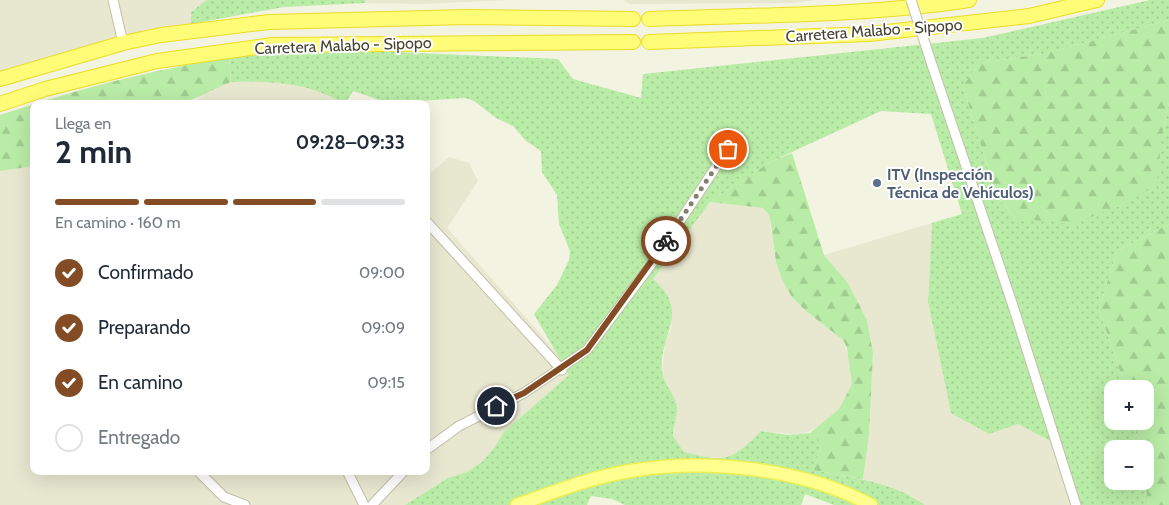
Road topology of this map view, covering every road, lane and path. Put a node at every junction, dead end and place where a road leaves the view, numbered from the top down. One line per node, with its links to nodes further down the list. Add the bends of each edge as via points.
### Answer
1 (113, 0): 9 (street)
2 (911, 0): 26 (street, bridge)
3 (969, 0): 6 (highway, Carretera Malabo - Sipopo, via 866,12)
4 (1097, 0): 8 (highway, Carretera Malabo - Sipopo, via 1029,16 869,34)
5 (633, 19): 9 (highway, Carretera Malabo - Sipopo, via 466,17 269,22 161,35)
6 (650, 19)
7 (633, 42): 11 (highway, Carretera Malabo - Sipopo, via 272,45 157,60 44,89)
8 (649, 42)
9 (123, 43): 10 (highway, Carretera Malabo - Sipopo)
10 (0, 79)
11 (0, 104)
12 (728, 149): 14 (street, via 650,266 587,350)
13 (430, 224): 14 (street)
14 (562, 370): 15 (street, via 458,426)
15 (430, 447)
16 (202, 475): 20 (street, via 224,497)
17 (349, 475): 21 (street)
18 (400, 475): 19 (street)
19 (382, 496): 22 (street); 23 (street)
20 (245, 505)
21 (364, 505)
22 (372, 505)
23 (378, 505)
24 (517, 505): 25 (main road, via 630,471 684,467 748,468 813,482)
25 (871, 505)
26 (1076, 505)

